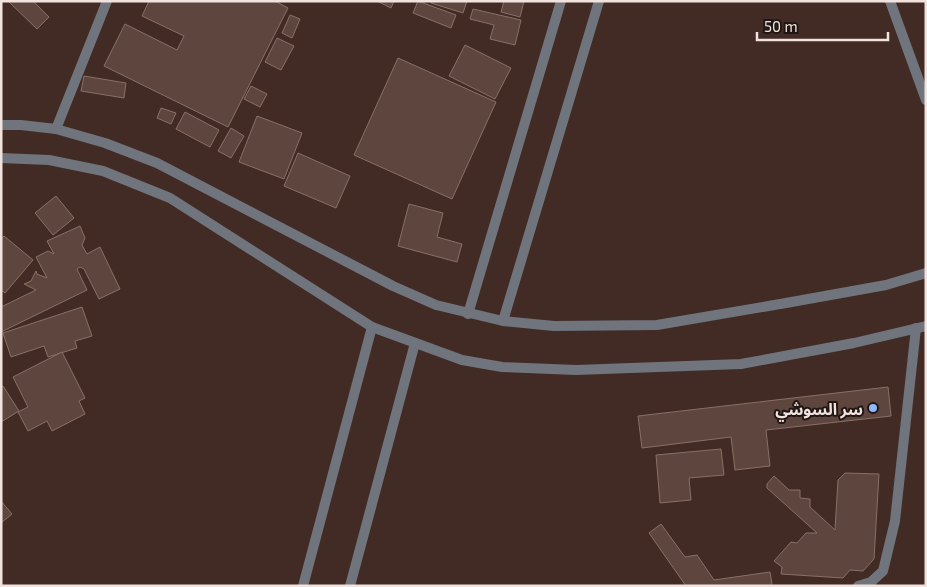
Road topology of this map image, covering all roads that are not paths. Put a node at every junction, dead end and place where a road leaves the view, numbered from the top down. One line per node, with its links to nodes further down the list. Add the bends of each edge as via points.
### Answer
1 (107, 1): 7 (street)
2 (561, 1): 10 (street)
3 (599, 1): 11 (street)
4 (890, 1): 5 (street)
5 (926, 100)
6 (1, 125): 7 (street)
7 (56, 129): 10 (street, via 105,143 156,163 392,286 436,305)
8 (1, 158): 12 (street, via 49,160 103,171 170,198)
9 (926, 273): 11 (street, via 786,304 657,325 554,326)
10 (468, 314): 11 (street)
11 (503, 321)
12 (372, 327): 14 (street); 15 (street)
13 (921, 327): 14 (street, via 742,364 576,370 502,367 462,360); 17 (street, via 895,521 883,571 871,582)
14 (415, 343): 16 (street)
15 (303, 586)
16 (350, 586)
17 (858, 586)

